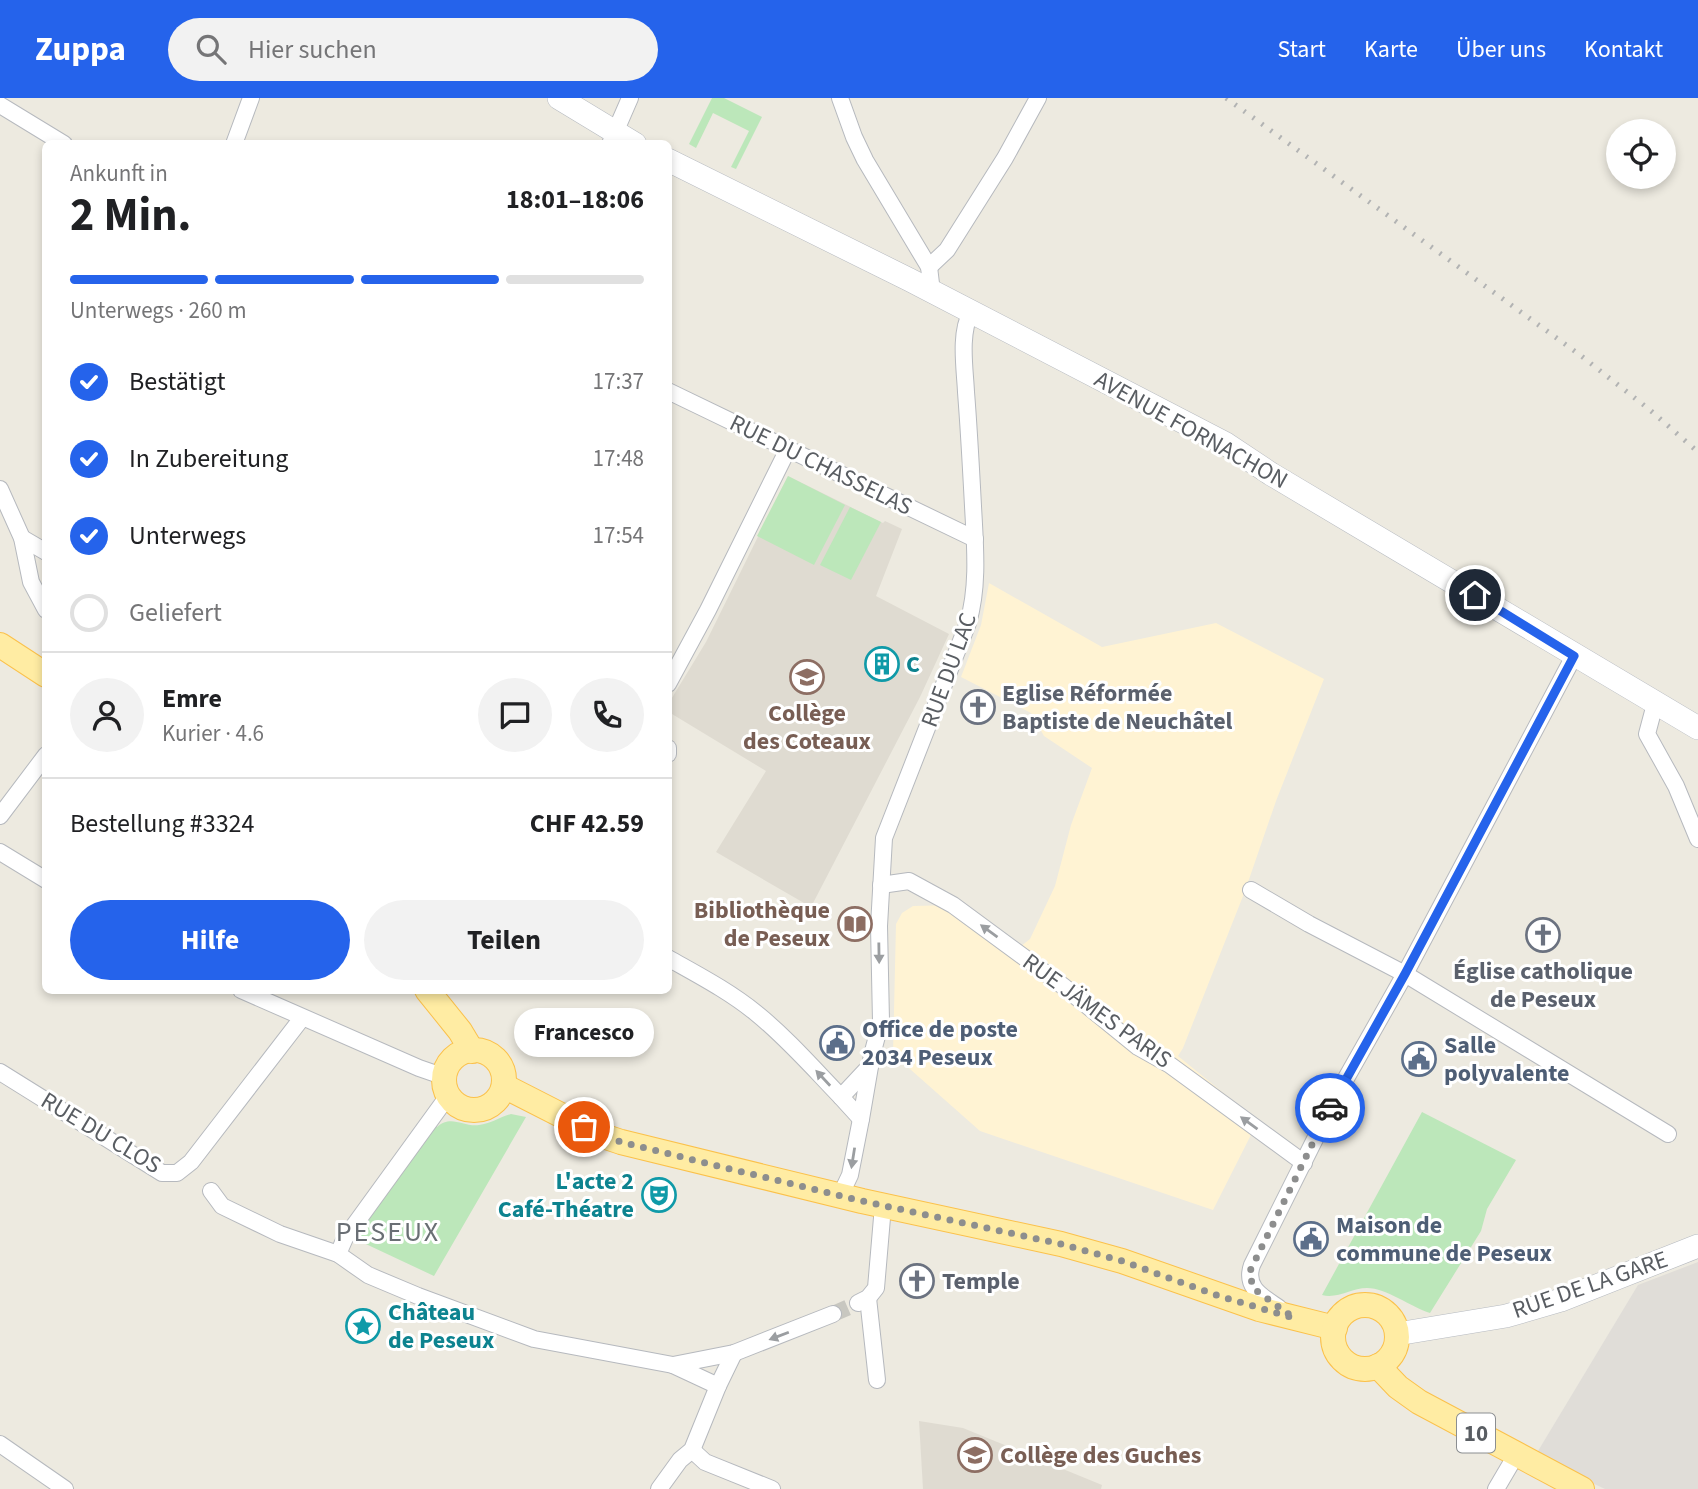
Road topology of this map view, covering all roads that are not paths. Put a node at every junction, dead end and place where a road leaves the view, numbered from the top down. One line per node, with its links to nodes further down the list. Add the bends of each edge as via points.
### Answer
1 (251, 98): 8 (street)
2 (559, 98): 9 (street)
3 (630, 98): 9 (street)
4 (840, 98): 11 (street, via 866,160)
5 (1038, 98): 11 (street, via 947,250)
6 (0, 105): 7 (street)
7 (57, 140)
8 (235, 140)
9 (620, 140)
10 (672, 162): 12 (street, AVENUE FORNACHON)
11 (929, 267): 12 (street)
12 (933, 292): 13 (street, AVENUE FORNACHON)
13 (971, 312): 18 (street, RUE DU LAC, via 965,335 965,369); 22 (street, AVENUE FORNACHON, via 1226,444)
14 (672, 393): 15 (street, RUE DU CHASSELAS)
15 (788, 449): 18 (street, RUE DU CHASSELAS); 24 (street)
16 (0, 489): 17 (street)
17 (22, 538): 19 (street); 20 (street, via 31,582)
18 (975, 539): 32 (street, RUE DU LAC, via 975,599 884,838)
19 (42, 550)
20 (42, 603)
21 (0, 645): 23 (main road)
22 (1574, 656): 25 (street, AVENUE FORNACHON); 35 (street)
23 (42, 672)
24 (672, 677)
25 (1655, 704): 26 (street, AVENUE FORNACHON); 29 (street, via 1647,734)
26 (1698, 728)
27 (42, 760): 28 (street)
28 (0, 816)
29 (1698, 839)
30 (0, 852): 31 (street)
31 (42, 878)
32 (881, 885): 40 (street, RUE DU LAC, one-way to 40, via 881,1021); 47 (street, RUE JÄMES PARIS, one-way to 32, via 1138,1046 953,905 909,880)
33 (1251, 890): 35 (street)
34 (672, 960): 44 (street, one-way to 34, via 755,1012)
35 (1405, 974): 46 (street); 47 (street)
36 (250, 994): 38 (street)
37 (430, 994): 39 (main road)
38 (302, 1018): 41 (street, RUE DU CLOS, via 191,1162 177,1173 162,1173); 42 (street, via 419,1068)
39 (472, 1051): 42 (main road, via 448,1067); 43 (main road, via 497,1060)
40 (870, 1066): 44 (street); 45 (street, RUE DU LAC)
41 (0, 1072)
42 (446, 1086): 43 (main road, via 458,1105 477,1110 494,1103); 52 (street)
43 (504, 1086): 49 (main road, via 621,1142)
44 (841, 1097): 45 (street)
45 (861, 1119): 49 (street, one-way to 49, via 850,1175)
46 (1668, 1134)
47 (1304, 1163): 54 (street, via 1249,1277 1260,1295)
48 (211, 1191): 52 (street, via 222,1206 280,1234)
49 (840, 1196): 50 (main road)
50 (883, 1206): 54 (main road, via 1084,1250); 60 (street, via 876,1288 863,1301)
51 (1698, 1246): 56 (street, RUE DE LA GARE, via 1561,1300 1506,1315)
52 (338, 1254): 58 (street, via 368,1275 534,1339)
53 (833, 1314): 57 (street, one-way to 57)
54 (1294, 1318): 55 (main road)
55 (1335, 1328): 56 (main road, via 1348,1311 1368,1306 1388,1314); 59 (main road, via 1335,1348 1341,1357 1358,1368)
56 (1397, 1334): 59 (main road, via 1393,1353)
57 (734, 1353): 58 (street); 61 (street)
58 (673, 1365): 61 (street)
59 (1378, 1366): 64 (main road, 10, via 1419,1402)
60 (877, 1380)
61 (718, 1386): 63 (street)
62 (0, 1444): 65 (street)
63 (692, 1450): 66 (street); 67 (street, via 705,1462)
64 (1516, 1455): 68 (street); 69 (main road, 10)
65 (65, 1489)
66 (659, 1489)
67 (772, 1489)
68 (1496, 1489)
69 (1582, 1489)

